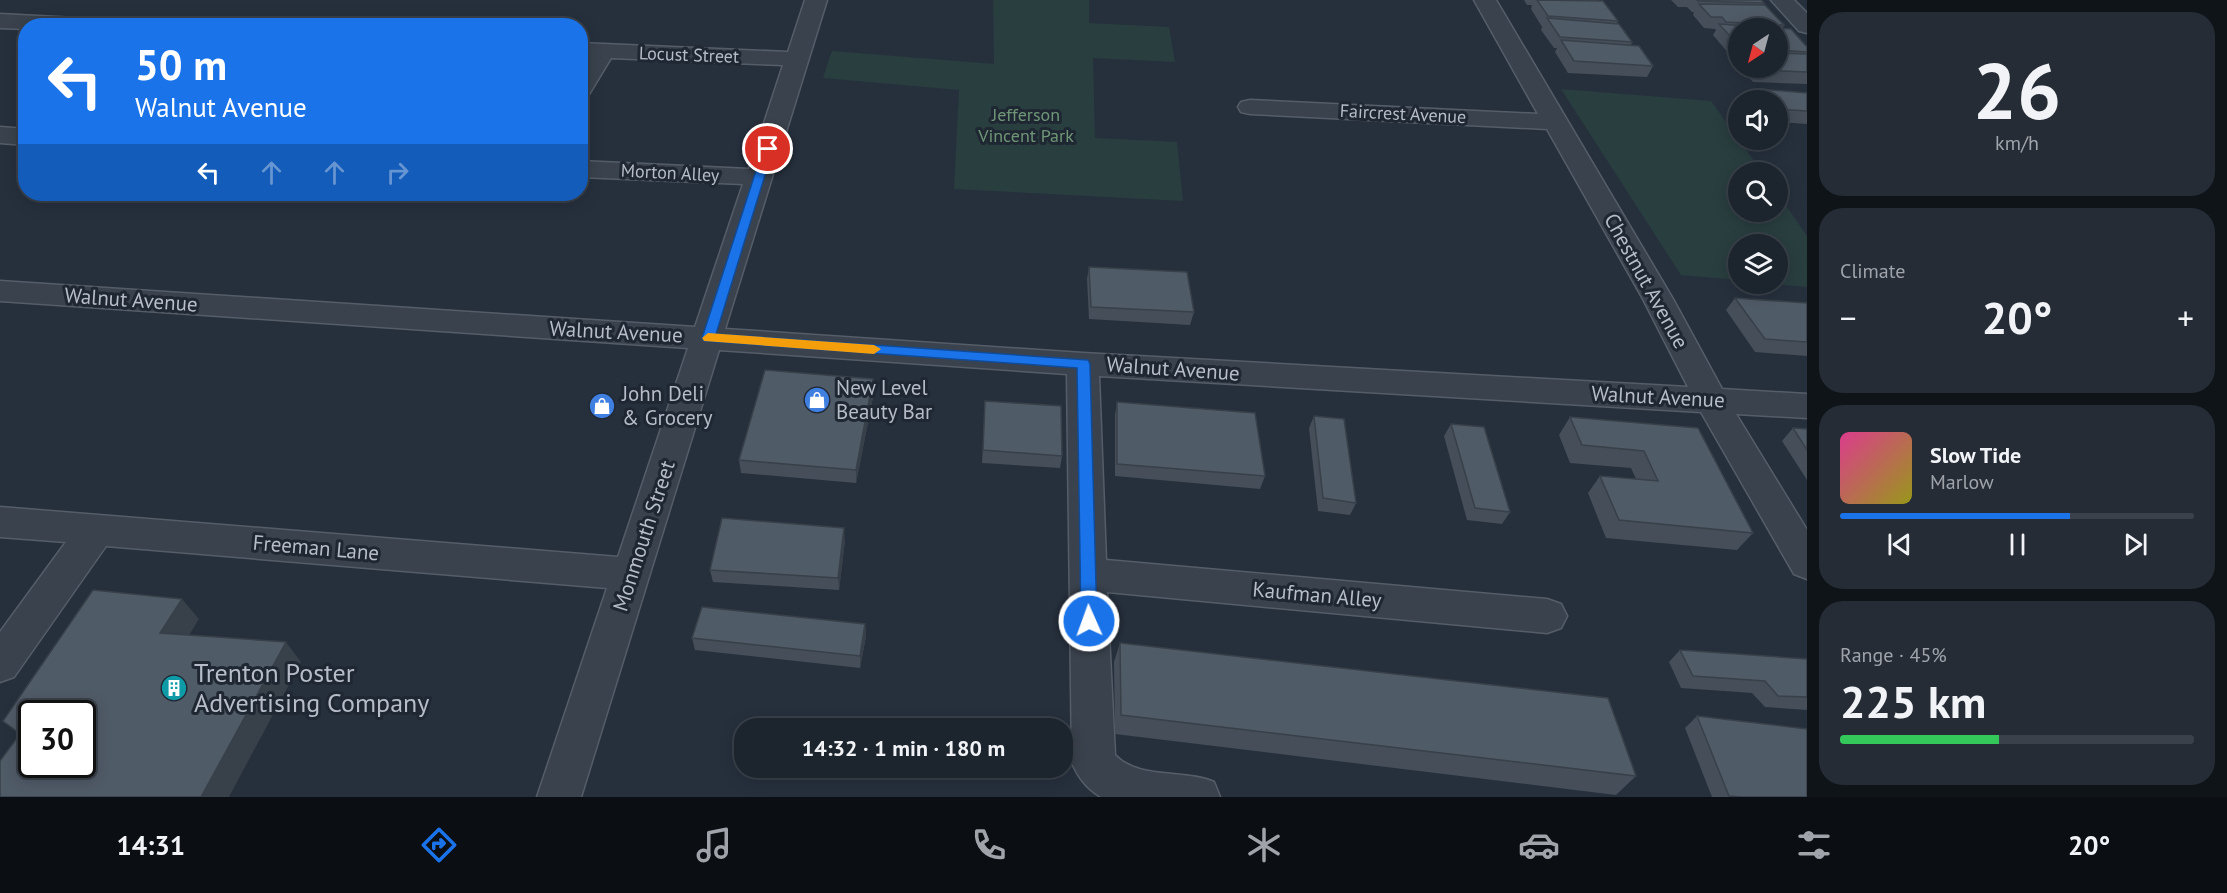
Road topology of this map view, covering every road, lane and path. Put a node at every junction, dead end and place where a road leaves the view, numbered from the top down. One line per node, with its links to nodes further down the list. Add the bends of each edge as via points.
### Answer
1 (816, 0): 8 (street, Monmouth Street)
2 (1485, 0): 10 (street, Chestnut Avenue)
3 (1782, 0): 6 (street)
4 (0, 21): 5 (street)
5 (18, 22)
6 (1807, 26)
7 (592, 51): 8 (street, Locust Street)
8 (798, 59): 14 (street, Monmouth Street)
9 (1250, 107): 10 (street, Faircrest Avenue)
10 (1556, 122): 18 (street, Chestnut Avenue)
11 (0, 135): 12 (street)
12 (18, 136)
13 (588, 169): 14 (street, Morton Alley)
14 (759, 177): 16 (street, Monmouth Street)
15 (0, 291): 16 (street, Walnut Avenue)
16 (708, 338): 17 (street, Walnut Avenue); 23 (street, Monmouth Street)
17 (1083, 364): 18 (street, Walnut Avenue); 24 (street)
18 (1711, 400): 19 (street, Walnut Avenue); 22 (street, Chestnut Avenue)
19 (1807, 406)
20 (0, 522): 21 (street, Freeman Lane)
21 (96, 530): 23 (street, Freeman Lane); 26 (street)
22 (1807, 563)
23 (632, 574): 27 (street, Monmouth Street)
24 (1087, 574): 25 (street, Kaufman Alley); 28 (street, via 1094,763 1104,776 1125,787)
25 (1547, 616)
26 (0, 664)
27 (559, 797)
28 (1198, 797)

